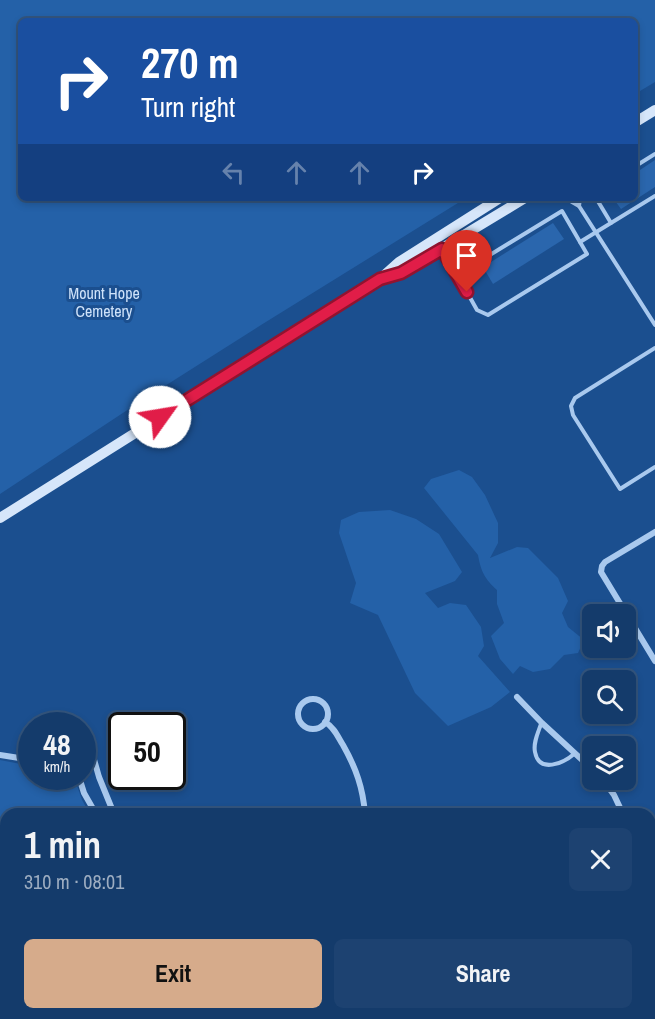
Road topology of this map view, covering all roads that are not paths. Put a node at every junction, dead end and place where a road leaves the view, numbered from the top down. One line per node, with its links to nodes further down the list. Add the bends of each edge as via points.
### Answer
1 (655, 110): 2 (main road)
2 (638, 121)
3 (655, 154): 4 (lane)
4 (638, 165)
5 (655, 196): 12 (lane)
6 (495, 201): 17 (main road, via 399,262)
7 (520, 201): 15 (main road)
8 (572, 201): 11 (lane)
9 (580, 201): 11 (lane)
10 (598, 201): 12 (lane)
11 (579, 206): 13 (lane)
12 (611, 223): 13 (lane)
13 (596, 232): 14 (lane); 18 (lane)
14 (580, 242): 16 (lane, via 562,211); 16 (lane, via 587,254 488,315 477,310)
15 (442, 249): 16 (lane); 17 (main road, via 401,273)
16 (457, 275)
17 (380, 279): 21 (main road)
18 (655, 325)
19 (655, 348): 20 (lane, via 575,398 571,406 620,489)
20 (655, 467)
21 (0, 518)
22 (655, 532): 23 (street, via 605,562 601,569)
23 (655, 661)
24 (517, 697): 26 (street)
25 (325, 722): 25 (street, via 328,712 322,702 311,699 301,705 298,715 305,727 317,728); 36 (street, via 336,733 357,773)
26 (542, 723): 27 (street); 27 (lane, via 534,749 537,759 546,765 561,763)
27 (575, 753): 30 (street)
28 (0, 755): 29 (street)
29 (18, 758)
30 (582, 760)
31 (96, 766): 35 (street)
32 (83, 790): 34 (street)
33 (610, 790): 37 (street)
34 (93, 808)
35 (112, 808)
36 (365, 808)
37 (620, 808)

